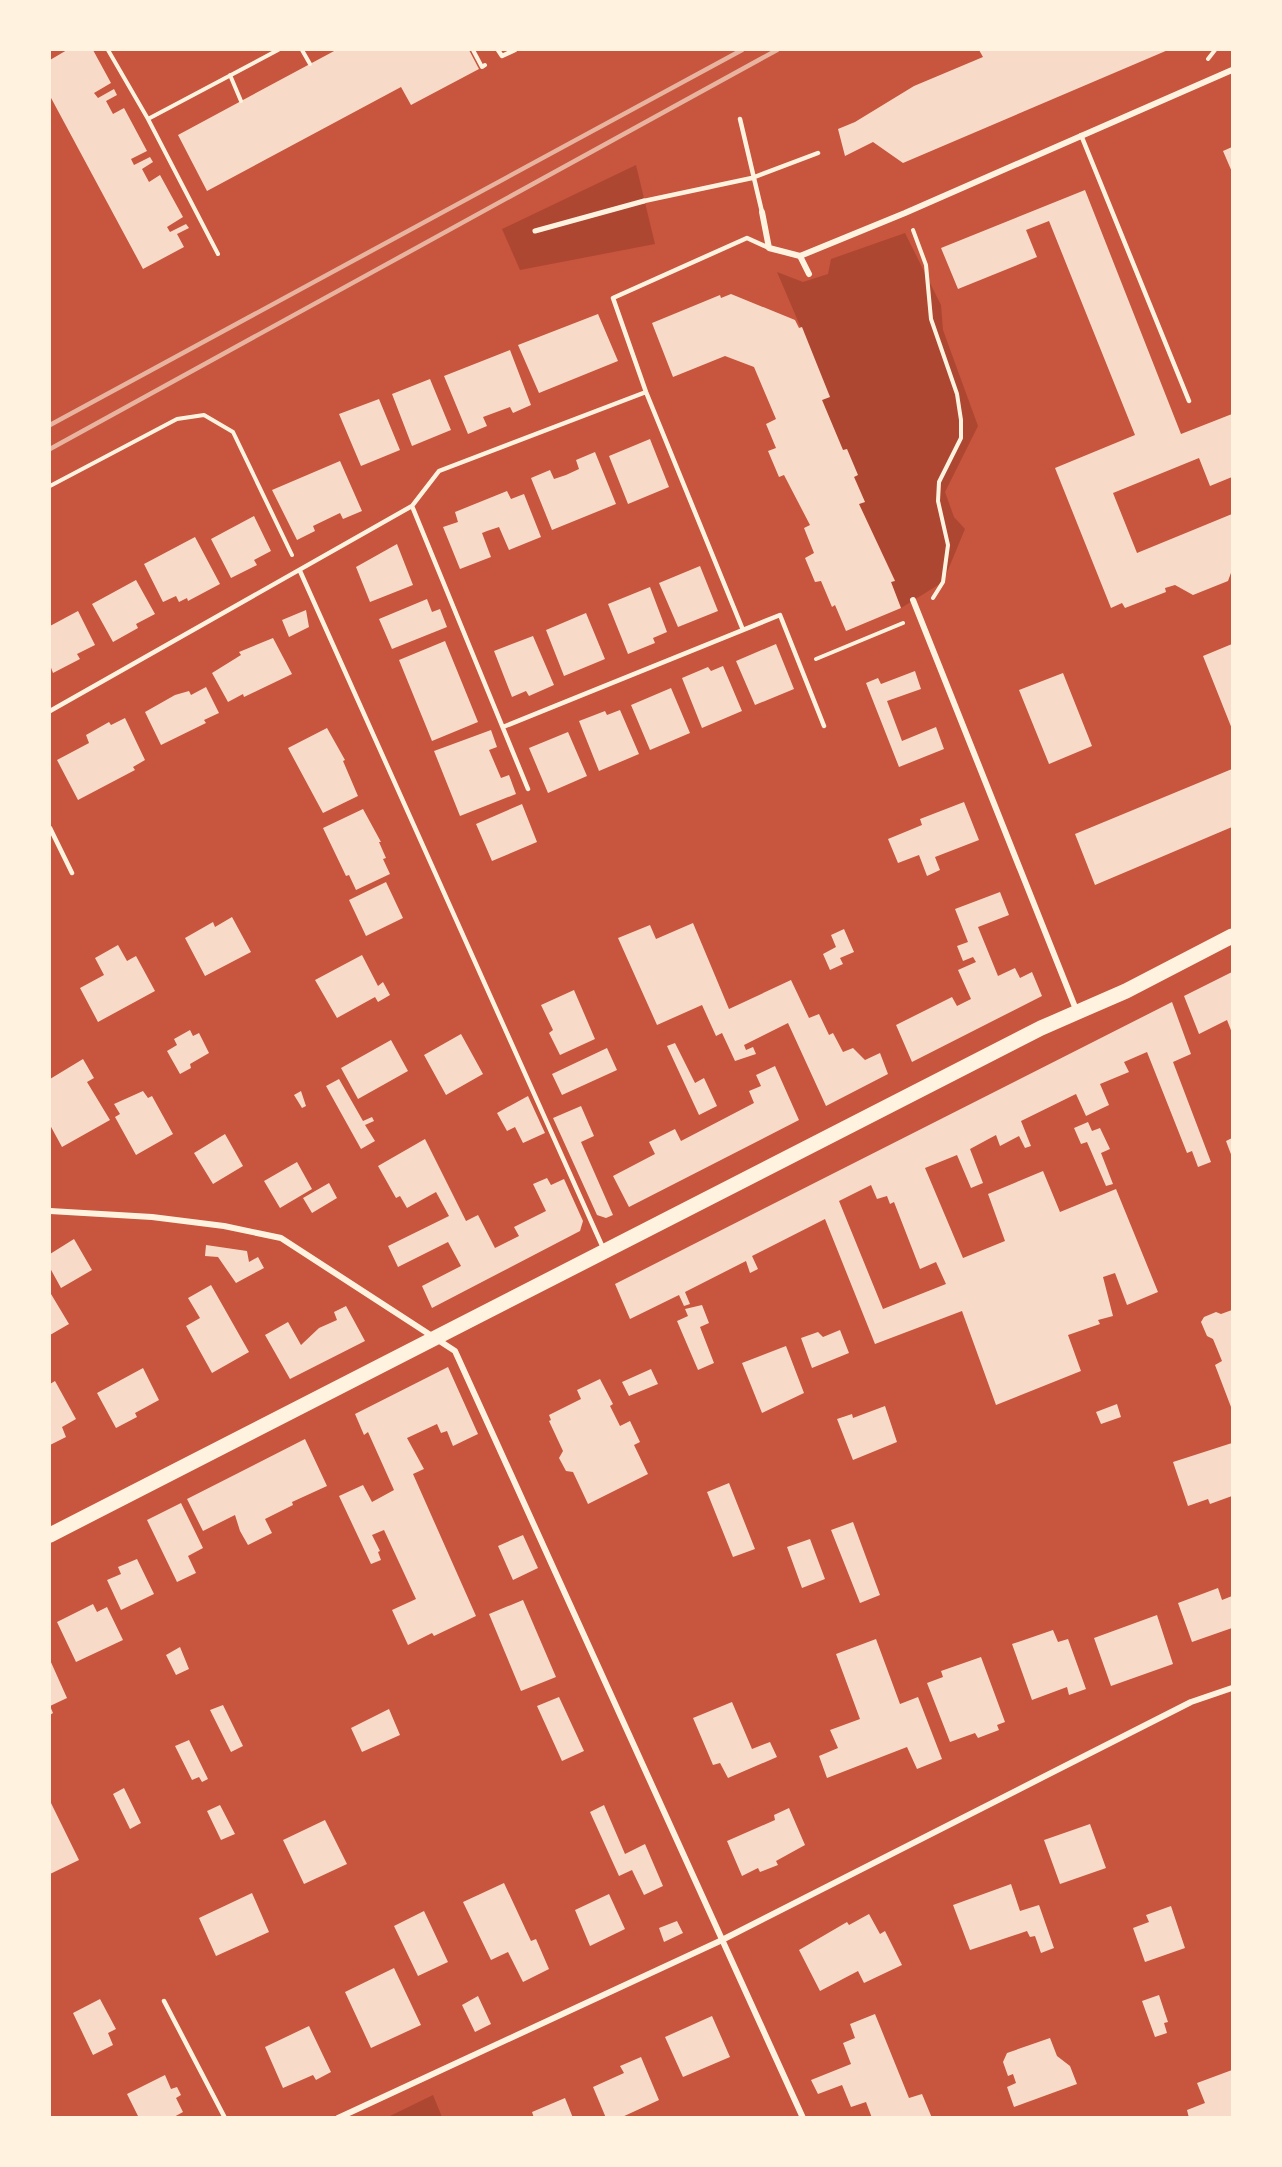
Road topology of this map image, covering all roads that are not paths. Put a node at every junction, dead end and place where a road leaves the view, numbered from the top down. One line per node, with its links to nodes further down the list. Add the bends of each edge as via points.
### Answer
1 (498, 50): 2 (lane, via 502,56)
2 (515, 50)
3 (1233, 70): 5 (street)
4 (740, 119): 7 (lane)
5 (1081, 135): 12 (street); 15 (lane)
6 (818, 153): 7 (lane)
7 (752, 178): 8 (lane); 9 (lane)
8 (644, 201): 10 (street)
9 (762, 212): 11 (street)
10 (535, 231)
11 (769, 248): 12 (street); 14 (lane, via 747,238 613,298)
12 (800, 256): 13 (street)
13 (809, 274)
14 (646, 392): 16 (lane, via 439,471); 19 (lane)
15 (1189, 401)
16 (412, 506): 17 (lane); 22 (lane)
17 (300, 571): 20 (lane); 29 (lane)
18 (913, 600): 27 (street)
19 (743, 630): 21 (lane, via 780,615); 22 (lane)
20 (50, 711)
21 (824, 726)
22 (503, 727): 23 (lane)
23 (528, 789)
24 (50, 828): 25 (lane)
25 (72, 873)
26 (1233, 936): 27 (main road)
27 (1077, 1012): 29 (main road)
28 (50, 1211): 30 (street, via 152,1217 281,1238)
29 (605, 1253): 30 (main road)
30 (436, 1339): 31 (main road); 33 (street, via 455,1351 460,1361)
31 (50, 1535)
32 (1233, 1688): 33 (street, via 1191,1702)
33 (720, 1941): 36 (street); 37 (street)
34 (164, 2001): 35 (lane)
35 (225, 2118)
36 (338, 2118)
37 (803, 2118)

